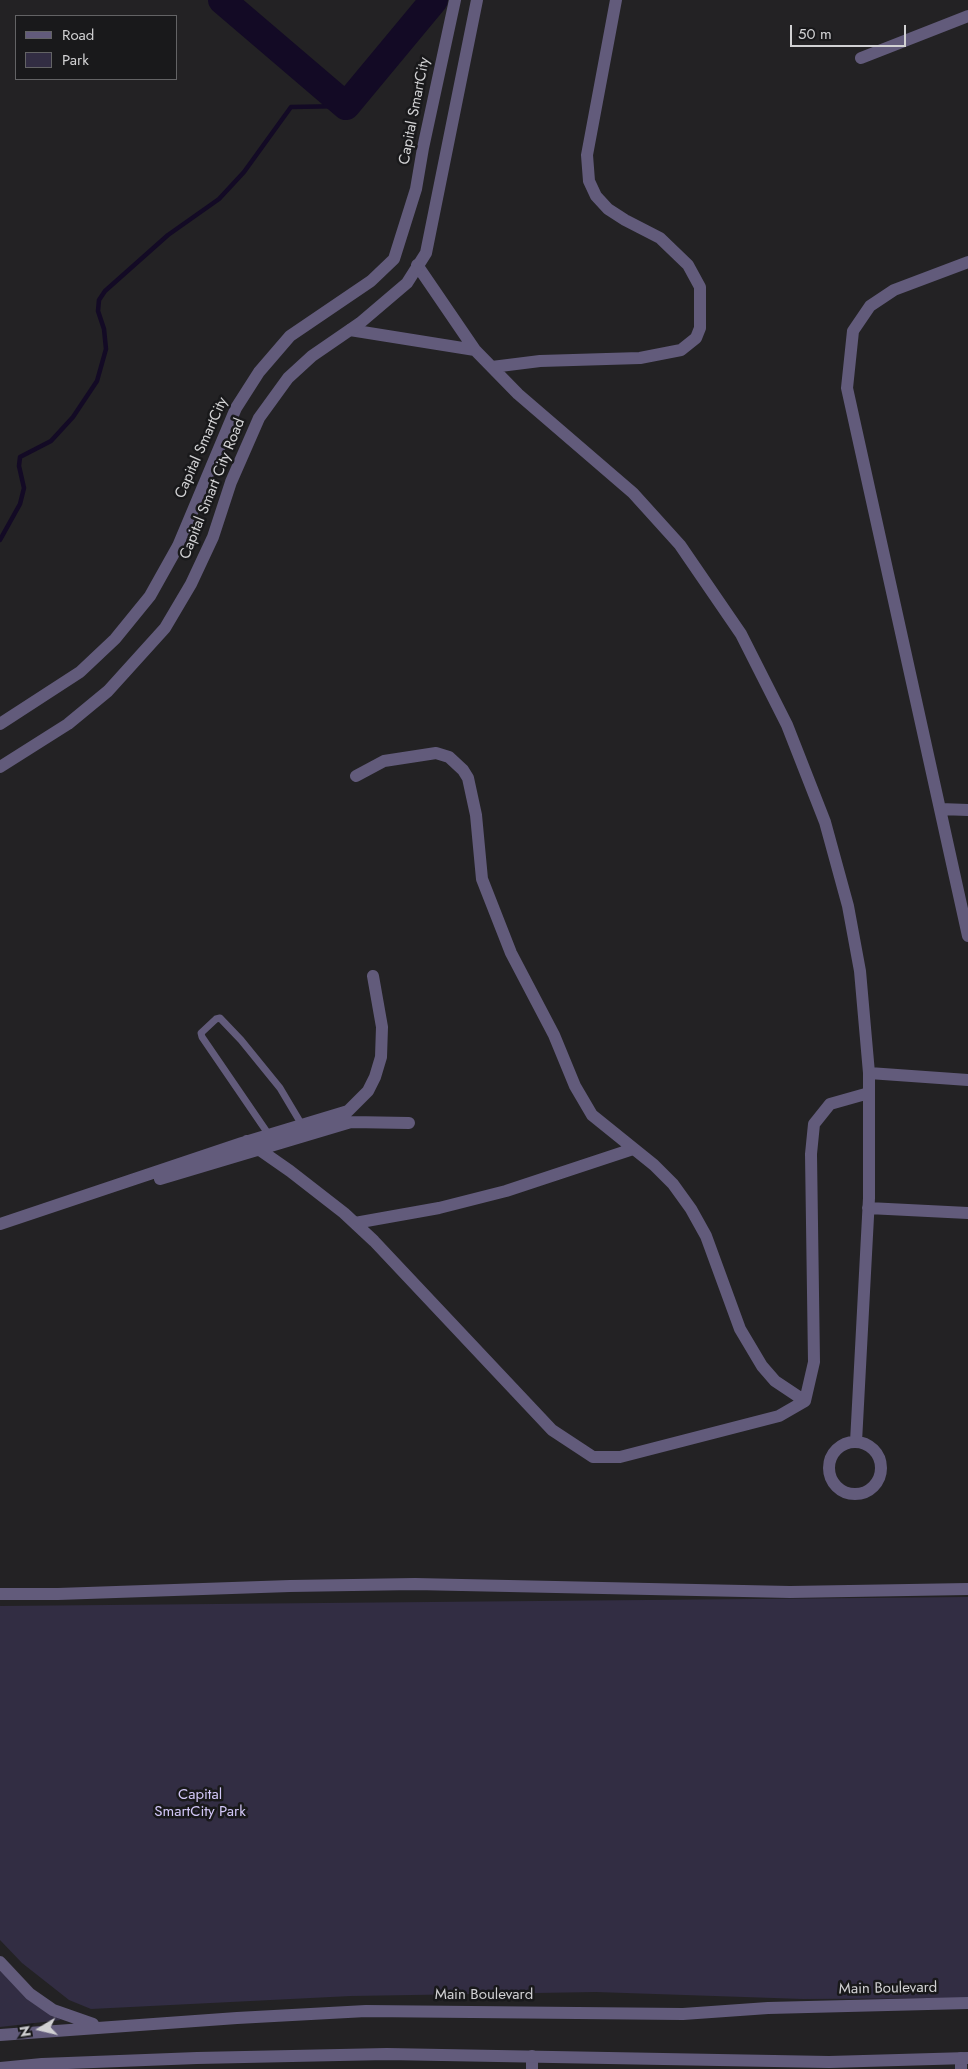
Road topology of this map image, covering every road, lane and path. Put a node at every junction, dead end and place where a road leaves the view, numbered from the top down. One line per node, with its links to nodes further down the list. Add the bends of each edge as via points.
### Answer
1 (455, 0): 11 (street, Capital SmartCity, via 416,188 394,259 371,281 290,336 258,372 236,408 178,546 150,596 114,639 80,672)
2 (477, 0): 7 (street, Capital Smart City Road, via 426,253)
3 (616, 0): 10 (street, via 587,155 589,181 596,196 608,209 660,238 688,265 700,287 700,328 696,338 681,350 648,356 540,361)
4 (968, 16): 5 (street)
5 (861, 58)
6 (968, 262): 14 (street, via 894,290 870,306 853,332 847,388)
7 (417, 265): 8 (street, Capital Smart City Road, via 407,283); 9 (street)
8 (350, 330): 9 (street); 12 (street, Capital Smart City Road, via 312,356 288,378 259,418 231,482 209,545 165,628 108,691 68,724)
9 (476, 350): 10 (street)
10 (492, 367): 18 (street, via 518,394 634,493 680,545 741,634 787,725 825,822 848,906 860,971)
11 (0, 724)
12 (0, 767)
13 (356, 776): 26 (street, via 384,761 436,753 449,757 463,770 468,778 476,815 482,879 511,953 592,1115)
14 (940, 809): 15 (street); 16 (street)
15 (968, 810)
16 (968, 936)
17 (372, 976): 21 (street, via 382,1027 379,1067 368,1091)
18 (869, 1073): 19 (street); 20 (street)
19 (968, 1080)
20 (869, 1093): 28 (street); 33 (street, via 830,1104 814,1124 811,1154 814,1362)
21 (350, 1117): 22 (street); 23 (street); 27 (street)
22 (409, 1123)
23 (302, 1126): 24 (street); 24 (lane, via 274,1081 220,1018 201,1033 202,1037)
24 (269, 1135): 25 (street)
25 (247, 1141): 27 (street); 30 (street)
26 (633, 1149): 31 (street, via 506,1191 440,1208); 33 (street, via 673,1184 691,1209 706,1236 740,1329 762,1366 776,1381)
27 (259, 1150): 31 (street); 32 (street)
28 (868, 1208): 29 (street); 34 (street)
29 (968, 1213)
30 (0, 1224)
31 (355, 1224): 33 (street, via 552,1430 592,1457 620,1457 779,1416)
32 (0, 1232)
33 (806, 1400)
34 (856, 1442): 34 (street, via 871,1447 881,1468 871,1488 861,1493 849,1493 838,1488 828,1468 838,1448 848,1442)
35 (968, 1589): 36 (street, via 771,1592 405,1584)
36 (0, 1594)
37 (0, 1962): 39 (street, via 30,1994 53,2010)
38 (968, 2003): 39 (street, Main Boulevard, via 768,2008 682,2014 366,2011)
39 (103, 2027): 40 (street, Main Boulevard)
40 (0, 2035)
41 (963, 2061): 43 (street)
42 (532, 2063): 43 (street); 44 (street, via 387,2054 197,2058)
43 (845, 2065)
44 (70, 2066): 45 (street)
45 (0, 2068)

